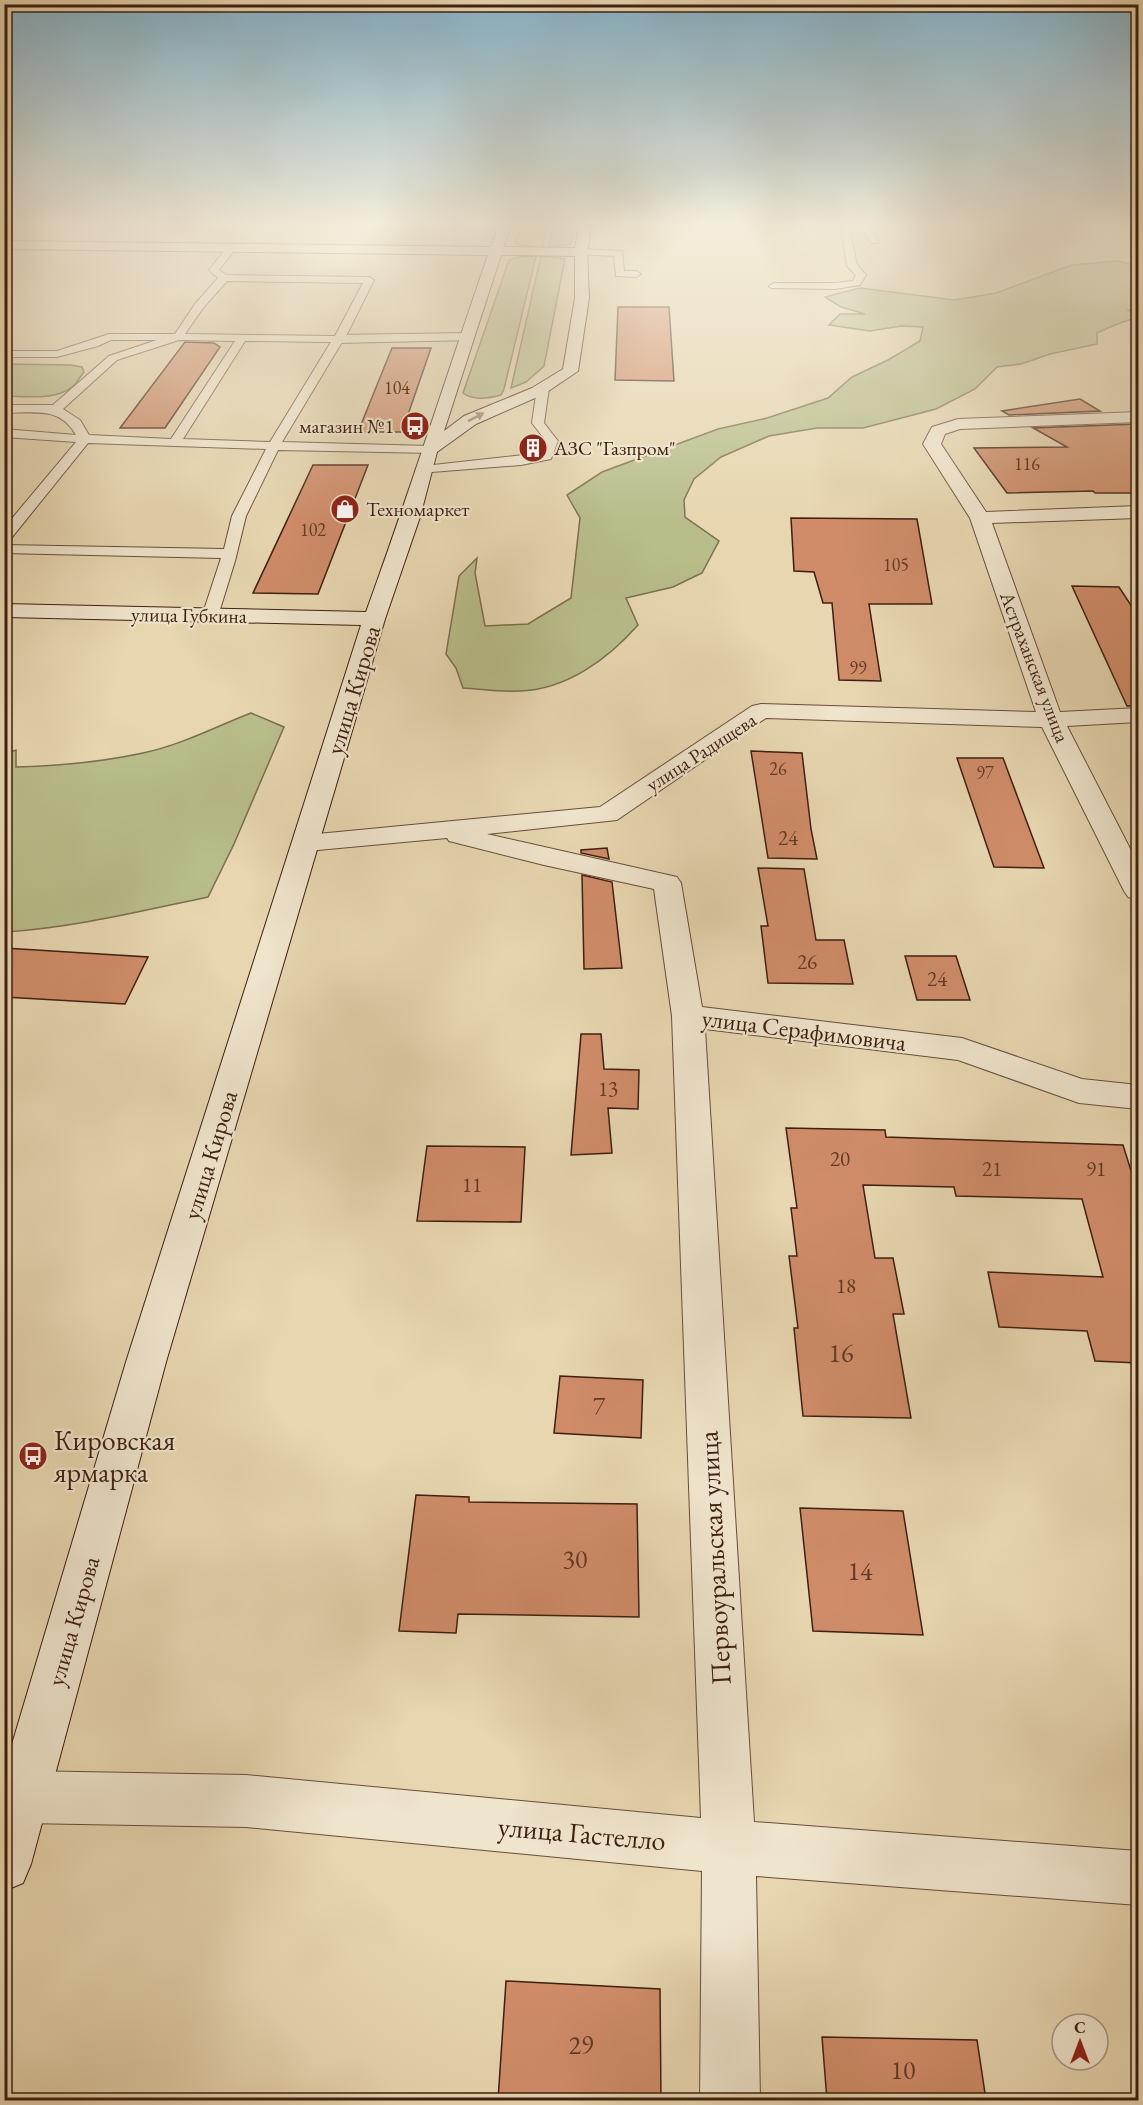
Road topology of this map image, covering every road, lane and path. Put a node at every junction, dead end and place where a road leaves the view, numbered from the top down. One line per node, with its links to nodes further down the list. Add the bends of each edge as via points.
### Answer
1 (186, 325): 5 (lane)
2 (345, 325): 8 (lane)
3 (471, 325): 6 (street, улица Кирова)
4 (578, 325): 10 (street, via 570,371)
5 (178, 337): 7 (lane); 9 (lane, via 108,337 57,354); 12 (lane, via 113,358)
6 (467, 337): 8 (street); 18 (street, улица Кирова)
7 (242, 338): 8 (lane); 16 (lane)
8 (338, 339): 17 (lane)
9 (4, 354)
10 (543, 388): 18 (street, one-way to 10, via 470,420); 18 (lane, via 538,423 552,441 546,456 521,461)
11 (4, 409): 12 (lane)
12 (56, 409): 15 (lane, via 76,423)
13 (1138, 417): 20 (street, Астраханская улица, via 958,424 938,431 932,444)
14 (4, 433): 15 (lane)
15 (85, 439): 16 (lane); 21 (lane)
16 (175, 442): 17 (lane)
17 (274, 445): 18 (lane); 23 (lane, via 239,516)
18 (426, 460): 26 (street, улица Кирова)
19 (1138, 512): 20 (street)
20 (980, 518): 28 (street, Астраханская улица)
21 (4, 538)
22 (4, 549): 23 (lane)
23 (230, 554): 25 (lane)
24 (4, 610): 25 (street, улица Губкина)
25 (210, 616): 26 (street, улица Губкина)
26 (374, 619): 30 (street, улица Кирова)
27 (1138, 715): 28 (street, улица Радищева)
28 (1051, 720): 29 (street, улица Радищева, via 761,711 607,814); 31 (street, Астраханская улица)
29 (438, 830): 30 (street, улица Радищева); 32 (street, улица Серафимовича, via 667,883)
30 (307, 843): 34 (street, улица Кирова)
31 (1138, 891)
32 (688, 1016): 33 (street, улица Серафимовича, via 962,1049 1079,1091); 35 (street, Первоуральская улица)
33 (1138, 1097)
34 (14, 1797): 35 (street, улица Гастелло, via 246,1801); 36 (street, улица Кирова)
35 (729, 1847): 37 (street, улица Гастелло); 38 (street, Первоуральская улица)
36 (4, 1864)
37 (1138, 1878)
38 (730, 2100)

